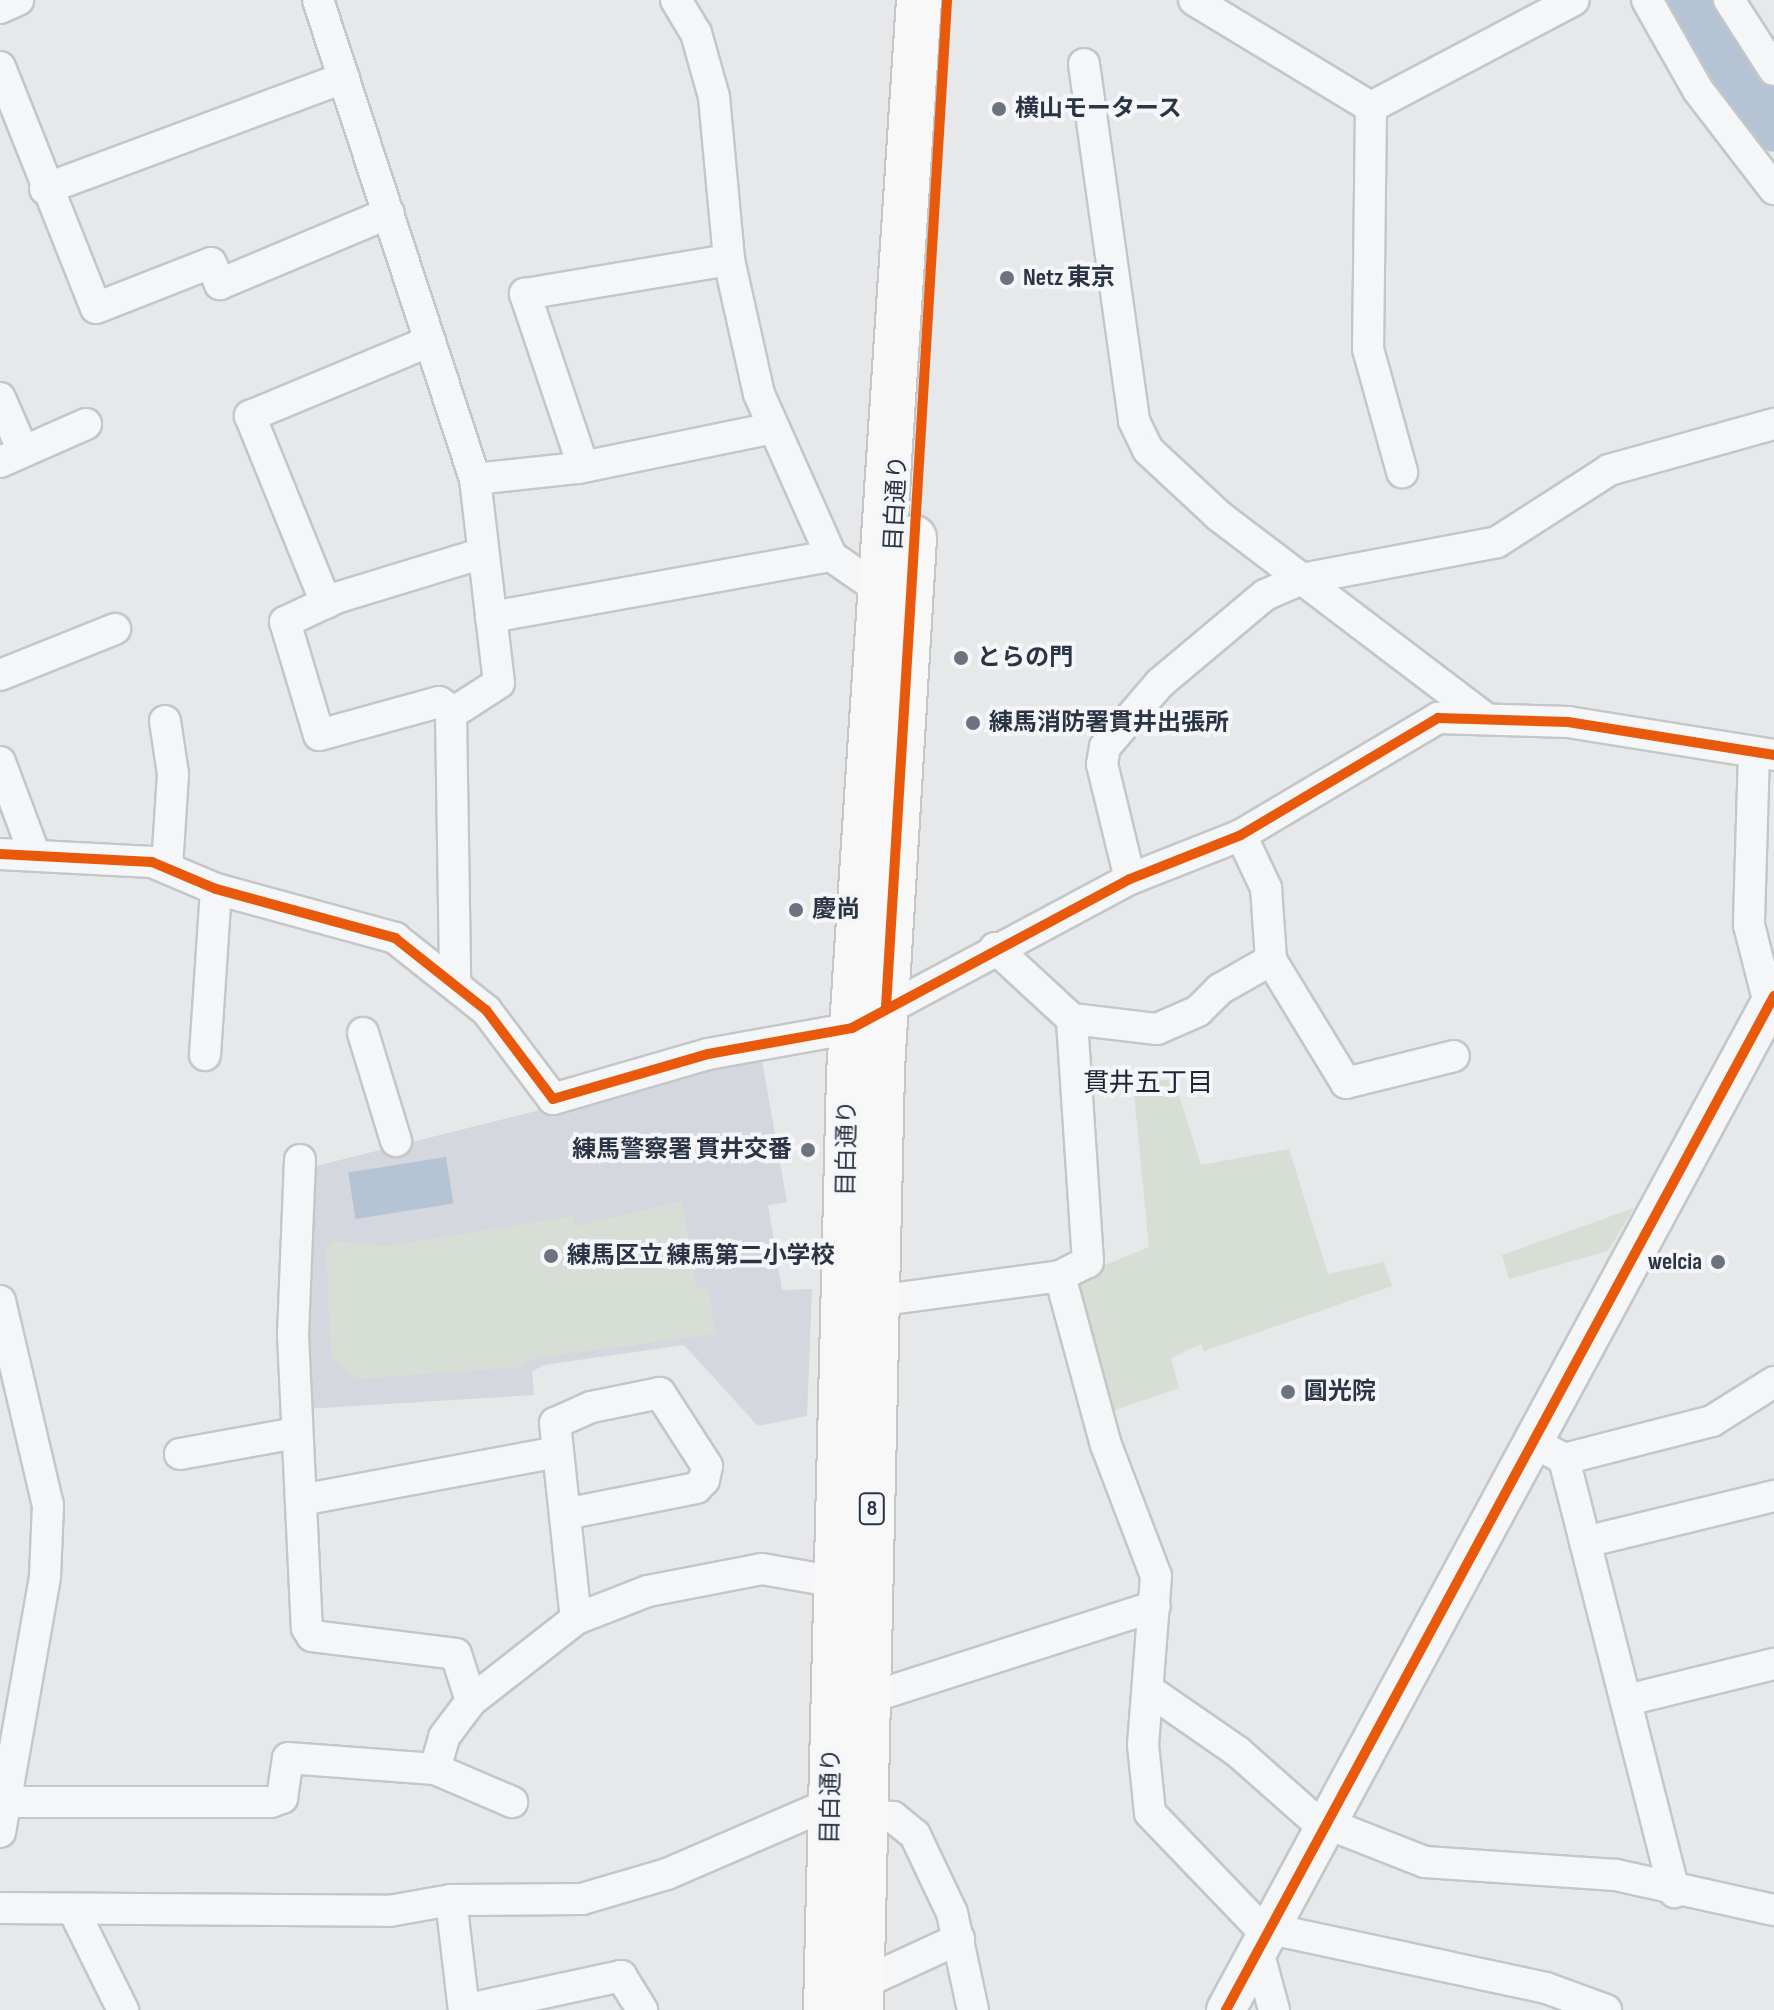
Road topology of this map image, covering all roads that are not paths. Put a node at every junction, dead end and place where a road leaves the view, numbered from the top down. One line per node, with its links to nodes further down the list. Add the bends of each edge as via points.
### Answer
1 (18, 0): 10 (street)
2 (318, 0): 14 (street)
3 (676, 0): 19 (street, via 696,33 714,97)
4 (919, 0): 32 (main road, 目白通り / 8)
5 (947, 0): 52 (main road, 目白通り / 8)
6 (1194, 0): 15 (street)
7 (1574, 0): 15 (street)
8 (1647, 0): 17 (street, via 1698,90)
9 (1729, 0): 13 (street)
10 (0, 8)
11 (1084, 64): 31 (street, via 1134,421 1148,450)
12 (0, 67): 16 (street)
13 (1774, 70)
14 (344, 78): 16 (street); 18 (street)
15 (1371, 107): 27 (street, via 1368,349)
16 (45, 189): 18 (street, via 96,308 211,263 220,284)
17 (1774, 189)
18 (389, 213): 20 (street)
19 (729, 260): 24 (street); 26 (street, via 525,294)
20 (430, 341): 28 (street); 33 (street, via 250,416)
21 (0, 398): 25 (street)
22 (86, 424): 25 (street)
23 (1774, 424): 31 (street, via 1609,470 1497,542)
24 (773, 428): 26 (street); 30 (street)
25 (12, 457)
26 (583, 466): 28 (street)
27 (1402, 472)
28 (475, 479): 29 (street)
29 (483, 553): 33 (street); 34 (street)
30 (831, 556): 32 (street); 34 (street)
31 (1302, 579): 38 (street); 46 (street, via 1265,595 1160,683 1111,734 1102,764)
32 (880, 590): 52 (main road, 目白通り / 8)
33 (326, 603): 37 (street, via 285,622 319,735 439,702)
34 (491, 617): 37 (street, via 499,683)
35 (115, 629): 36 (street)
36 (0, 675)
37 (453, 712): 50 (street)
38 (1481, 715): 40 (street); 42 (street, via 1438,718)
39 (165, 721): 45 (street, via 173,774)
40 (1764, 754): 51 (street, via 1749,925)
41 (0, 762): 43 (street)
42 (1241, 835): 46 (street); 49 (street, via 1266,888)
43 (34, 853): 44 (street); 45 (street, via 117,855)
44 (0, 854)
45 (167, 868): 47 (street)
46 (1130, 879): 48 (street)
47 (216, 889): 50 (street, via 395,938); 55 (street)
48 (995, 948): 52 (street); 53 (street)
49 (1271, 960): 53 (street, via 1169,1026); 56 (street, via 1346,1083)
50 (455, 982): 52 (street, via 486,1010 553,1099 708,1054)
51 (1773, 1007): 64 (street)
52 (869, 1018): 61 (main road, 目白通り / 8); 71 (main road, 目白通り / 8)
53 (1072, 1019): 59 (street, via 1088,1262)
54 (363, 1033): 57 (street)
55 (205, 1055)
56 (1454, 1056)
57 (396, 1141)
58 (300, 1160): 63 (street)
59 (1060, 1276): 61 (street); 72 (street, via 1106,1445 1156,1576)
60 (0, 1301): 79 (street, via 48,1505 45,1577)
61 (876, 1301): 76 (main road, 目白通り / 8)
62 (1774, 1382): 64 (street, via 1712,1421)
63 (296, 1433): 66 (street); 68 (street)
64 (1549, 1451): 70 (street); 84 (street)
65 (558, 1452): 68 (street); 69 (street); 69 (street, via 555,1423 591,1407 660,1393 707,1466 696,1488)
66 (180, 1454)
67 (1774, 1496): 70 (street)
68 (301, 1500): 78 (street, via 312,1636 456,1654)
69 (565, 1514): 73 (street)
70 (1585, 1542): 77 (street)
71 (837, 1582): 73 (street, via 762,1569 648,1591); 83 (main road, 目白通り / 8)
72 (1155, 1606): 75 (street); 76 (street)
73 (576, 1619): 78 (street)
74 (1774, 1664): 77 (street)
75 (1150, 1691): 84 (street, via 1238,1752); 92 (street, via 1143,1745 1150,1813)
76 (869, 1698): 83 (main road, 目白通り / 8)
77 (1627, 1700): 86 (street)
78 (471, 1701): 80 (street, via 444,1737)
79 (6, 1755): 81 (street)
80 (435, 1769): 81 (street, via 288,1758 282,1798 271,1802); 82 (street)
81 (5, 1802): 85 (street)
82 (512, 1802)
83 (848, 1809): 87 (street, via 582,1899); 91 (street, via 893,1817 915,1835); 93 (main road, 目白通り / 8); 98 (main road, 目白通り / 8)
84 (1326, 1827): 86 (street, via 1425,1862 1616,1875); 92 (street)
85 (0, 1832)
86 (1674, 1892): 90 (street)
87 (451, 1900): 89 (street, via 389,1911); 96 (street)
88 (0, 1908): 89 (street)
89 (73, 1909): 95 (street)
90 (1774, 1910)
91 (959, 1939): 93 (street); 99 (street)
92 (1265, 1939): 94 (street); 100 (street); 101 (street)
93 (861, 1997)
94 (1561, 2003): 102 (street)
95 (123, 2010)
96 (464, 2010): 97 (street, via 621,1976)
97 (642, 2010)
98 (826, 2010)
99 (973, 2010)
100 (1226, 2010)
101 (1274, 2010)
102 (1606, 2010)

